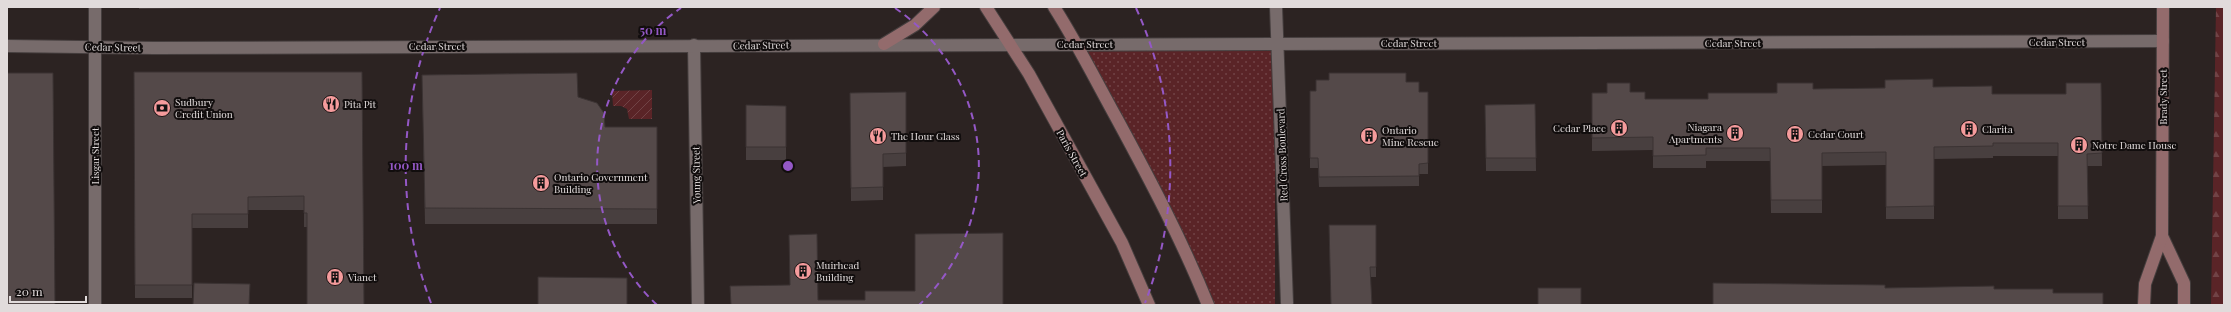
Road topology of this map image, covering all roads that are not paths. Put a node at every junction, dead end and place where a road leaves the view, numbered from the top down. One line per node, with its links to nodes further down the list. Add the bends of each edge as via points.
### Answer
1 (95, 7): 14 (street, Lisgar Street)
2 (934, 7): 10 (main road, via 915,25)
3 (986, 7): 8 (main road, Paris Street)
4 (1054, 7): 11 (main road)
5 (1276, 7): 9 (street, Red Cross Boulevard)
6 (2163, 7): 7 (main road, Brady Street)
7 (2163, 41): 9 (street, Cedar Street); 15 (main road, Brady Street)
8 (1009, 43): 10 (street, Cedar Street); 11 (street, Cedar Street); 19 (main road, Paris Street, via 1029,74 1122,243)
9 (1278, 43): 11 (street, Cedar Street); 16 (street, Red Cross Boulevard)
10 (884, 44): 12 (street, Cedar Street)
11 (1077, 44): 20 (main road, via 1183,245)
12 (694, 45): 14 (street, Cedar Street); 18 (street, Young Street)
13 (7, 46): 14 (street, Cedar Street)
14 (95, 46): 17 (street, Lisgar Street)
15 (2162, 236): 21 (main road, Brady Street, via 2145,284); 22 (main road, Brady Street, via 2184,283)
16 (1287, 302)
17 (95, 305)
18 (698, 305)
19 (1149, 305)
20 (1208, 305)
21 (2144, 305)
22 (2184, 305)

